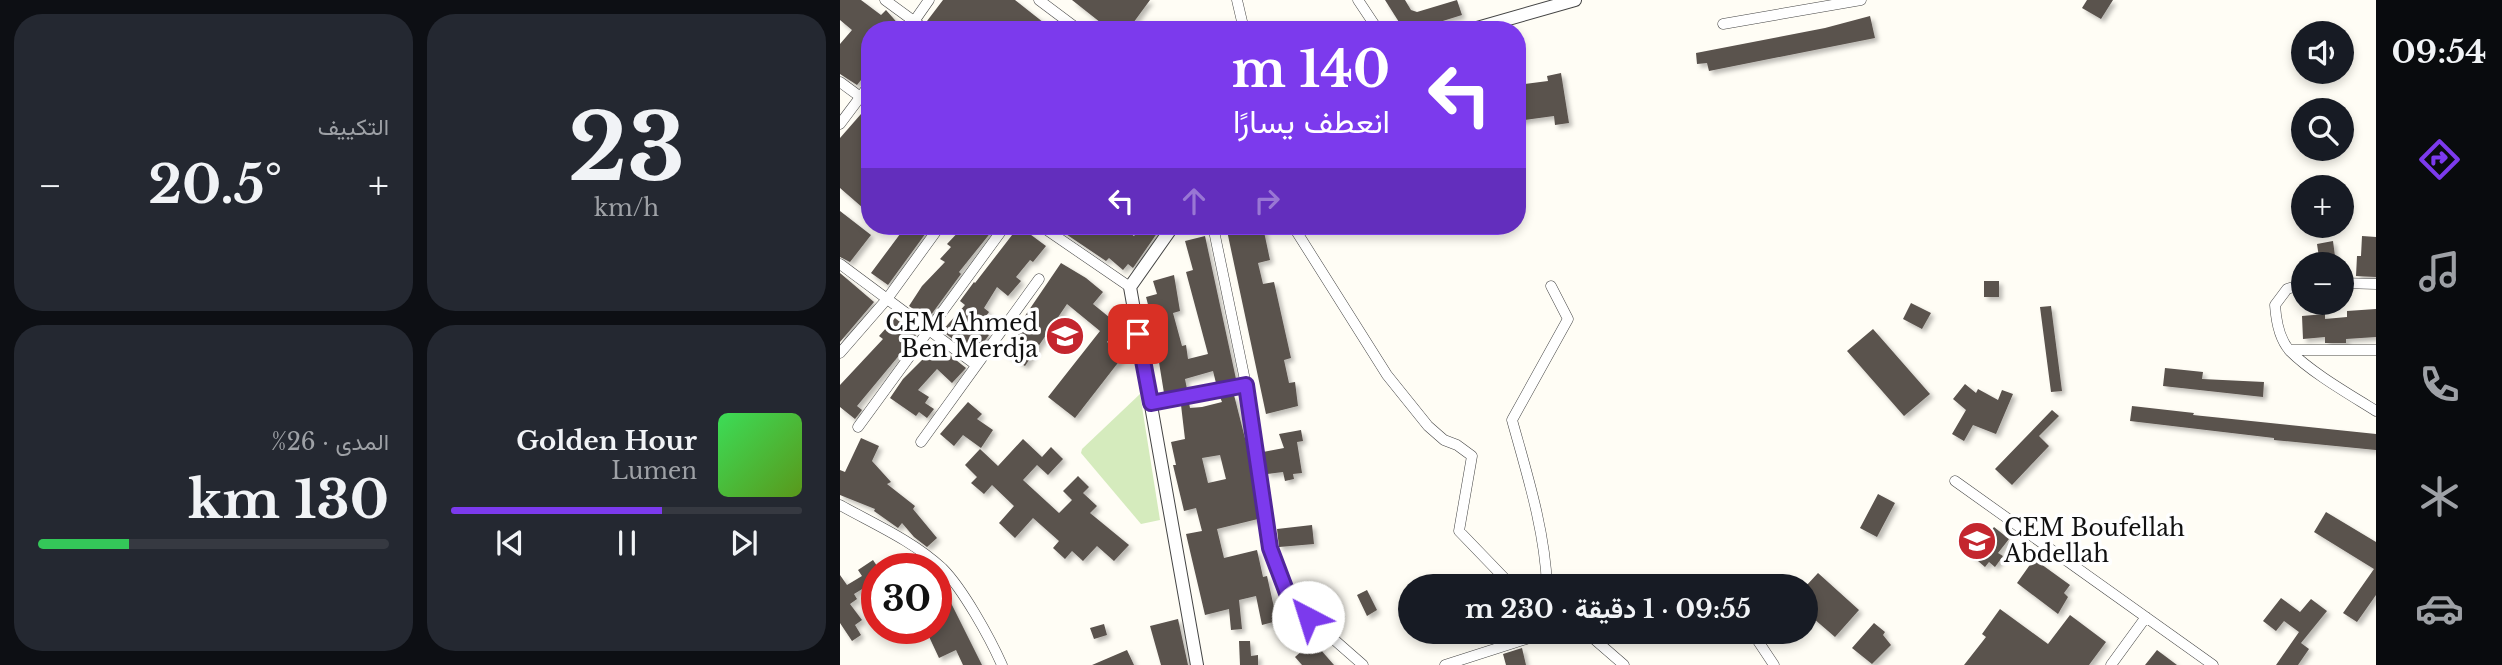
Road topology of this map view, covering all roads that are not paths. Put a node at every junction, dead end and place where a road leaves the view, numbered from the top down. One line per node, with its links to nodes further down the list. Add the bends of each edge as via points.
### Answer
1 (885, 0): 8 (street)
2 (929, 0): 9 (street)
3 (1039, 0): 10 (street)
4 (1237, 0): 11 (street)
5 (1358, 0): 12 (street)
6 (1575, 0): 13 (street)
7 (1861, 0): 14 (street)
8 (907, 21)
9 (914, 21)
10 (1067, 21)
11 (1242, 21)
12 (1372, 21)
13 (1502, 21)
14 (1723, 24)
15 (840, 82): 16 (street)
16 (860, 97): 17 (street)
17 (840, 124)
18 (933, 235): 31 (street)
19 (998, 235): 32 (street)
20 (1054, 235): 29 (street)
21 (1167, 235): 29 (street)
22 (1215, 235): 37 (street)
23 (1299, 235): 44 (street, via 1387,375 1428,426 1472,456 1459,531)
24 (840, 264): 31 (street)
25 (1039, 279): 36 (street)
26 (2354, 283): 27 (street)
27 (2376, 284)
28 (1551, 286): 45 (street, via 1568,319 1512,420)
29 (1130, 287): 38 (street)
30 (2291, 288): 33 (street, via 2275,305 2277,325)
31 (887, 299): 32 (street); 35 (street)
32 (927, 329): 36 (street); 40 (street)
33 (2289, 350): 34 (street); 39 (street)
34 (2376, 350)
35 (840, 353)
36 (976, 365): 41 (street)
37 (1246, 385): 38 (street); 52 (street, via 1270,548 1290,601)
38 (1151, 403): 51 (street)
39 (2376, 411)
40 (858, 426)
41 (922, 442)
42 (1955, 481): 46 (street)
43 (840, 505): 50 (street, via 914,546 943,570 990,638)
44 (1500, 574)
45 (1546, 574)
46 (2146, 617): 56 (street); 57 (street)
47 (1511, 644): 53 (street)
48 (1600, 644): 54 (street)
49 (1760, 644): 55 (street)
50 (1002, 665)
51 (1197, 665)
52 (1363, 665)
53 (1445, 665)
54 (1624, 665)
55 (1774, 665)
56 (2111, 665)
57 (2213, 665)

